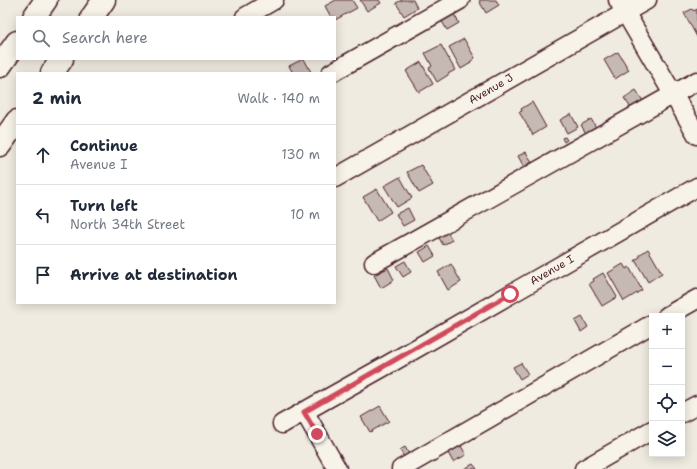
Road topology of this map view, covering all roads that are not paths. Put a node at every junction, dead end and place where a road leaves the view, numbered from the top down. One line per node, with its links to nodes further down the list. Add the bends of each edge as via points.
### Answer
1 (46, 0): 7 (highway)
2 (104, 0): 8 (highway)
3 (274, 0): 9 (street)
4 (460, 0): 14 (street)
5 (647, 0): 6 (street, Avenue J)
6 (622, 6): 16 (street); 20 (street, Avenue J)
7 (35, 16)
8 (93, 16)
9 (247, 16)
10 (16, 43): 12 (highway)
11 (61, 60): 13 (highway)
12 (0, 66)
13 (53, 72)
14 (333, 72)
15 (697, 80): 16 (street)
16 (673, 94): 18 (street); 22 (street)
17 (16, 122): 19 (highway)
18 (697, 135)
19 (0, 145)
20 (336, 177)
21 (697, 187): 28 (street, Avenue I)
22 (374, 263)
23 (697, 298): 24 (street)
24 (672, 313)
25 (649, 326): 32 (street)
26 (697, 405): 27 (street)
27 (685, 411)
28 (304, 412): 29 (street, Avenue I); 31 (street)
29 (282, 424)
30 (649, 432): 33 (street)
31 (337, 469)
32 (401, 469)
33 (584, 469)

